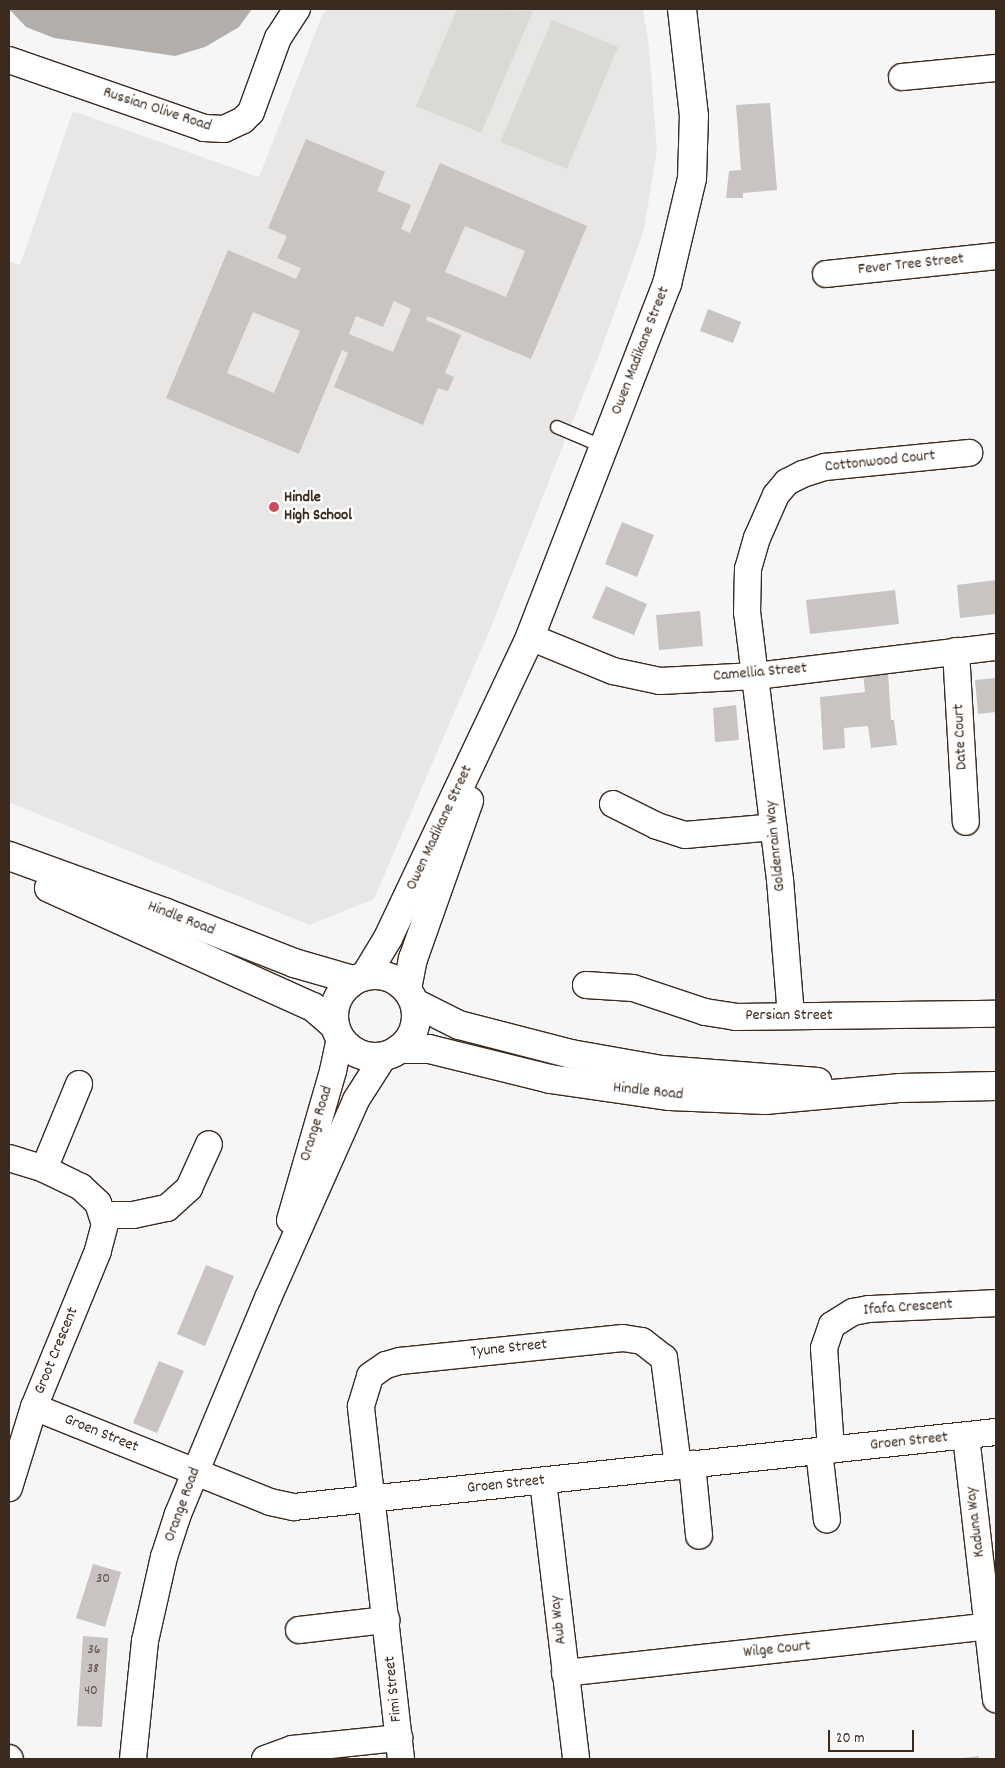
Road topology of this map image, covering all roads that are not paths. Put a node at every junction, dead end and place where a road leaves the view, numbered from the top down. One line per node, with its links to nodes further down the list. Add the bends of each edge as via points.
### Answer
1 (297, 9): 3 (street, Russian Olive Road, via 278,38 251,112 243,120 224,129 204,128)
2 (682, 9): 9 (main road, Owen Madikane Street, via 694,116 692,178 667,284)
3 (9, 60)
4 (996, 68): 5 (street)
5 (902, 77)
6 (996, 256): 7 (street, Fever Tree Street)
7 (826, 274)
8 (556, 427): 9 (lane)
9 (604, 447): 11 (main road, Owen Madikane Street)
10 (969, 453): 14 (street, Cottonwood Court, via 825,467 787,482 766,512 748,569 747,613)
11 (530, 637): 14 (street, Camellia Street, via 636,678 660,681); 15 (main road, Owen Madikane Street)
12 (996, 647): 13 (street, Camellia Street)
13 (956, 651): 14 (street, Camellia Street); 17 (street, Date Court)
14 (756, 676): 18 (street, Goldenrain Way)
15 (512, 677): 21 (main road, Owen Madikane Street, via 388,938); 23 (main road, Owen Madikane Street, via 413,959)
16 (613, 804): 18 (street, via 657,826 685,835)
17 (966, 822)
18 (774, 827): 25 (street, Goldenrain Way)
19 (9, 856): 21 (main road, Hindle Road, via 294,963)
20 (9, 869): 26 (main road, Hindle Road, via 313,1007)
21 (359, 978): 23 (main road, via 387,976); 26 (main road, via 336,1004)
22 (586, 984): 25 (street, Persian Street, via 633,988 706,1012 735,1016)
23 (411, 996): 27 (main road, via 417,1013 413,1033); 30 (main road, Hindle Road, via 458,1025 514,1042 580,1055 662,1070)
24 (996, 1014): 25 (street, Persian Street)
25 (791, 1016)
26 (337, 1031): 27 (main road, via 363,1055); 35 (street, Orange Road, via 333,1071)
27 (392, 1053): 30 (main road, Hindle Road, via 429,1049 550,1078 670,1096 765,1100); 35 (street, Orange Road, via 356,1100)
28 (78, 1084): 33 (street)
29 (996, 1086): 30 (main road, Hindle Road)
30 (900, 1088)
31 (209, 1144): 34 (street, via 189,1188 167,1208 133,1215)
32 (9, 1158): 33 (street)
33 (44, 1169): 34 (street, via 91,1194)
34 (104, 1215): 37 (street, Groot Crescent, via 98,1251)
35 (268, 1298): 42 (street, Orange Road)
36 (996, 1303): 40 (street, Ifafa Crescent, via 868,1309 853,1312 832,1325 824,1348)
37 (34, 1407): 42 (street, Groen Street); 44 (street, Groot Crescent)
38 (996, 1432): 39 (street, Groen Street)
39 (966, 1436): 40 (street, Groen Street); 49 (street, Kaduna Way)
40 (825, 1451): 41 (street, Groen Street); 46 (street, Ifafa Crescent)
41 (685, 1465): 43 (street, Groen Street); 45 (street, Tyune Street, via 664,1358 642,1341 623,1338 400,1361 375,1370 362,1396); 47 (street, Tyune Street)
42 (195, 1472): 45 (street, Groen Street, via 282,1506); 53 (street, Orange Road, via 167,1548 153,1601 145,1641)
43 (543, 1481): 45 (street, Groen Street); 51 (street, Aub Way)
44 (9, 1488)
45 (371, 1500): 48 (street, Fimi Street)
46 (826, 1520)
47 (699, 1536)
48 (386, 1620): 50 (street); 54 (street, Fimi Street)
49 (988, 1626): 51 (street, Wilge Court); 52 (street, Kaduna Way)
50 (298, 1630)
51 (565, 1673): 58 (street, Aub Way)
52 (996, 1699)
53 (137, 1723): 55 (street, Orange Road); 56 (street, Orange Road)
54 (400, 1749): 57 (street, via 292,1748)
55 (133, 1759)
56 (141, 1759)
57 (265, 1759)
58 (576, 1759)

